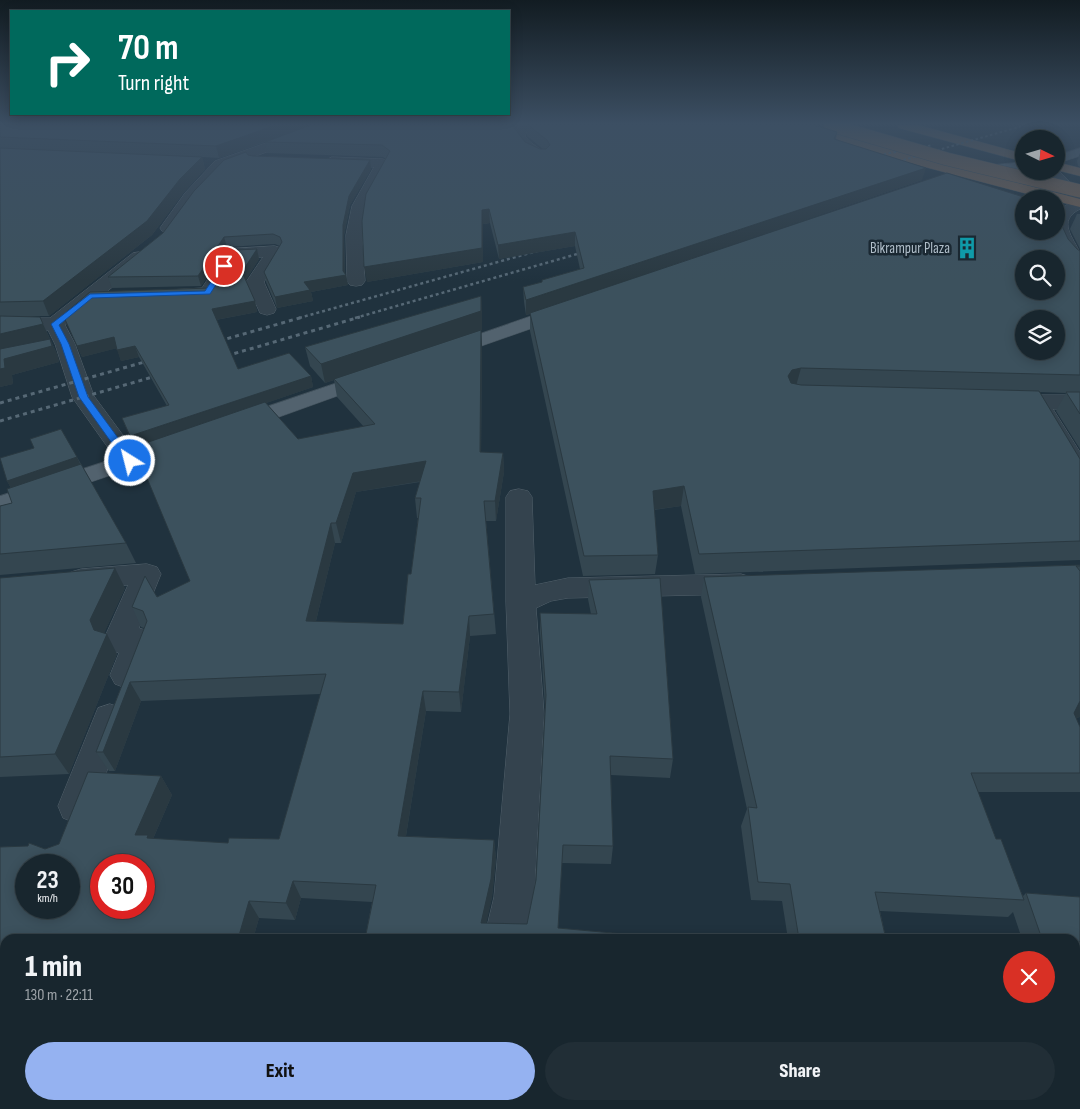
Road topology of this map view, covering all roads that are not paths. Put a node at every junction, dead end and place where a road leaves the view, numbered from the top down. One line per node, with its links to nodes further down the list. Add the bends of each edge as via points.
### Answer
1 (208, 177): 16 (street, via 156,242)
2 (375, 177): 13 (street, via 359,206 354,234)
3 (950, 177): 9 (main road)
4 (981, 177): 11 (highway)
5 (1021, 177): 10 (highway, bridge)
6 (1065, 177): 8 (highway)
7 (1061, 180): 11 (street)
8 (1080, 180)
9 (929, 184)
10 (1080, 191)
11 (1080, 203): 12 (street, via 1065,212 1062,219 1064,242)
12 (1080, 264)
13 (356, 282)
14 (158, 294): 18 (street, via 207,293 233,253 275,251 256,282)
15 (120, 295): 16 (street)
16 (90, 296): 20 (street)
17 (581, 305): 21 (main road)
18 (267, 309)
19 (0, 324): 20 (street)
20 (55, 324): 26 (street, via 56,346 83,397)
21 (430, 357)
22 (393, 370): 24 (main road)
23 (1080, 402): 27 (street, via 1028,401)
24 (224, 429)
25 (196, 438): 26 (main road)
26 (130, 461): 29 (main road)
27 (1080, 472)
28 (519, 496): 32 (street)
29 (0, 505)
30 (54, 582): 33 (street, via 148,574 118,641 140,640)
31 (768, 583): 32 (street, via 568,588)
32 (521, 602): 34 (street, via 526,714 514,897)
33 (67, 830)
34 (505, 934)

